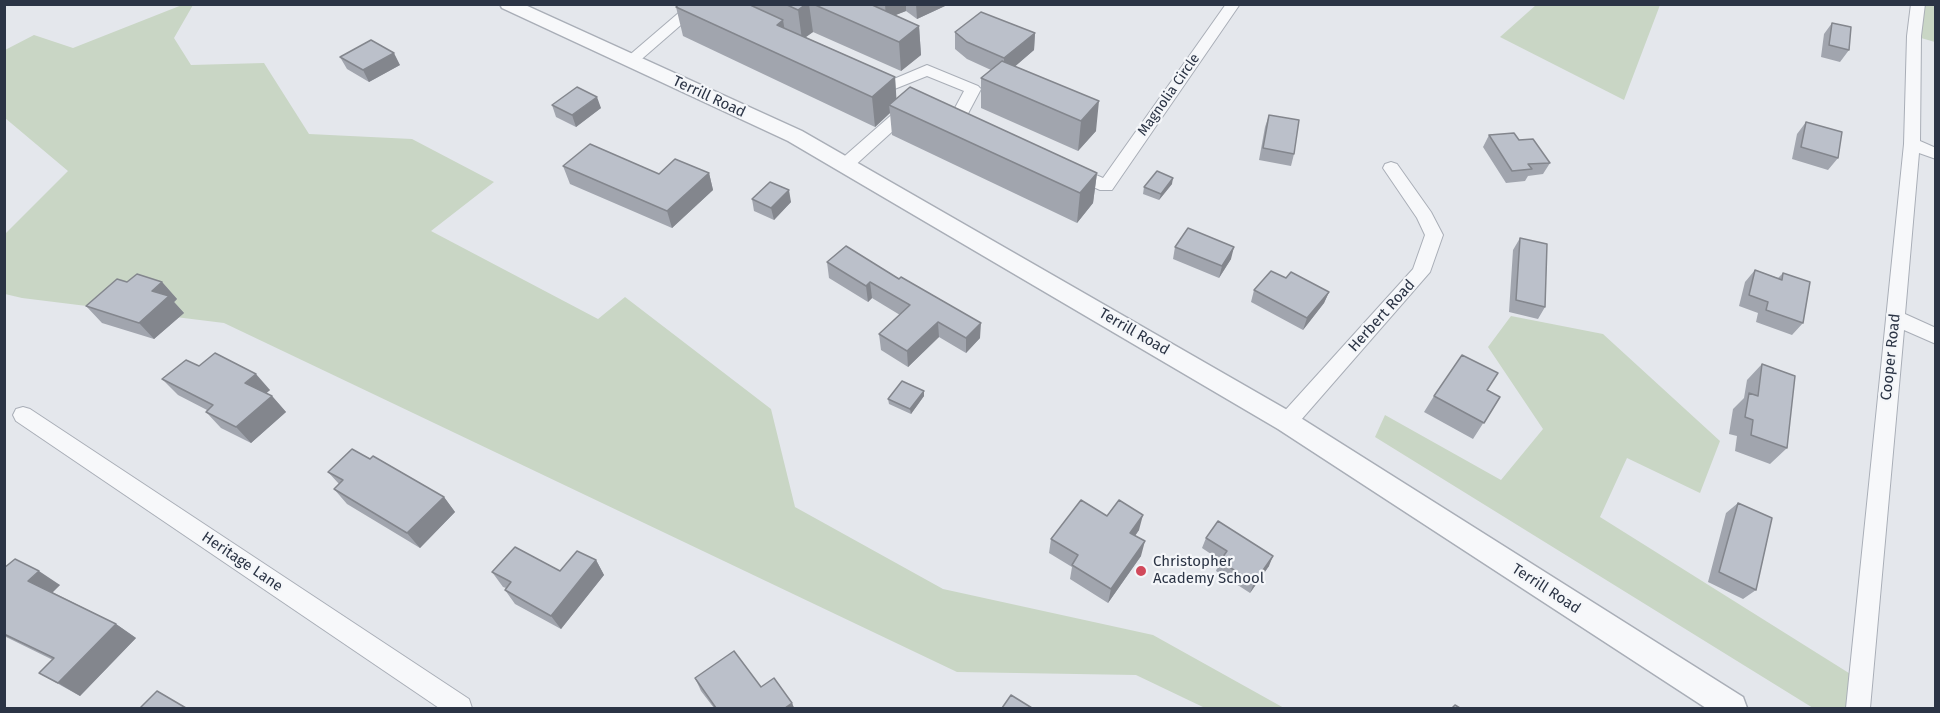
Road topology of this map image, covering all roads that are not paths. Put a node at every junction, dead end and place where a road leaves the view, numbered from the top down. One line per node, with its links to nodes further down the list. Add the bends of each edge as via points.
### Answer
1 (508, 4): 5 (street, Terrill Road)
2 (698, 4): 5 (street)
3 (1233, 4): 10 (street, Magnolia Circle, via 1106,186)
4 (1918, 4): 7 (street, Cooper Road)
5 (631, 61): 9 (street, Terrill Road, via 795,136)
6 (957, 119): 9 (street, via 973,89 927,70 882,85 922,103)
7 (1912, 144): 8 (street); 12 (street, Cooper Road)
8 (1935, 154)
9 (845, 165): 15 (street, Terrill Road)
10 (1063, 167)
11 (1391, 168): 15 (street, Herbert Road, via 1434,235 1421,272)
12 (1895, 317): 13 (street); 18 (street, Cooper Road)
13 (1935, 337)
14 (23, 415): 16 (street, Heritage Lane)
15 (1287, 423): 17 (street, Terrill Road)
16 (460, 708)
17 (1732, 708)
18 (1858, 708)

